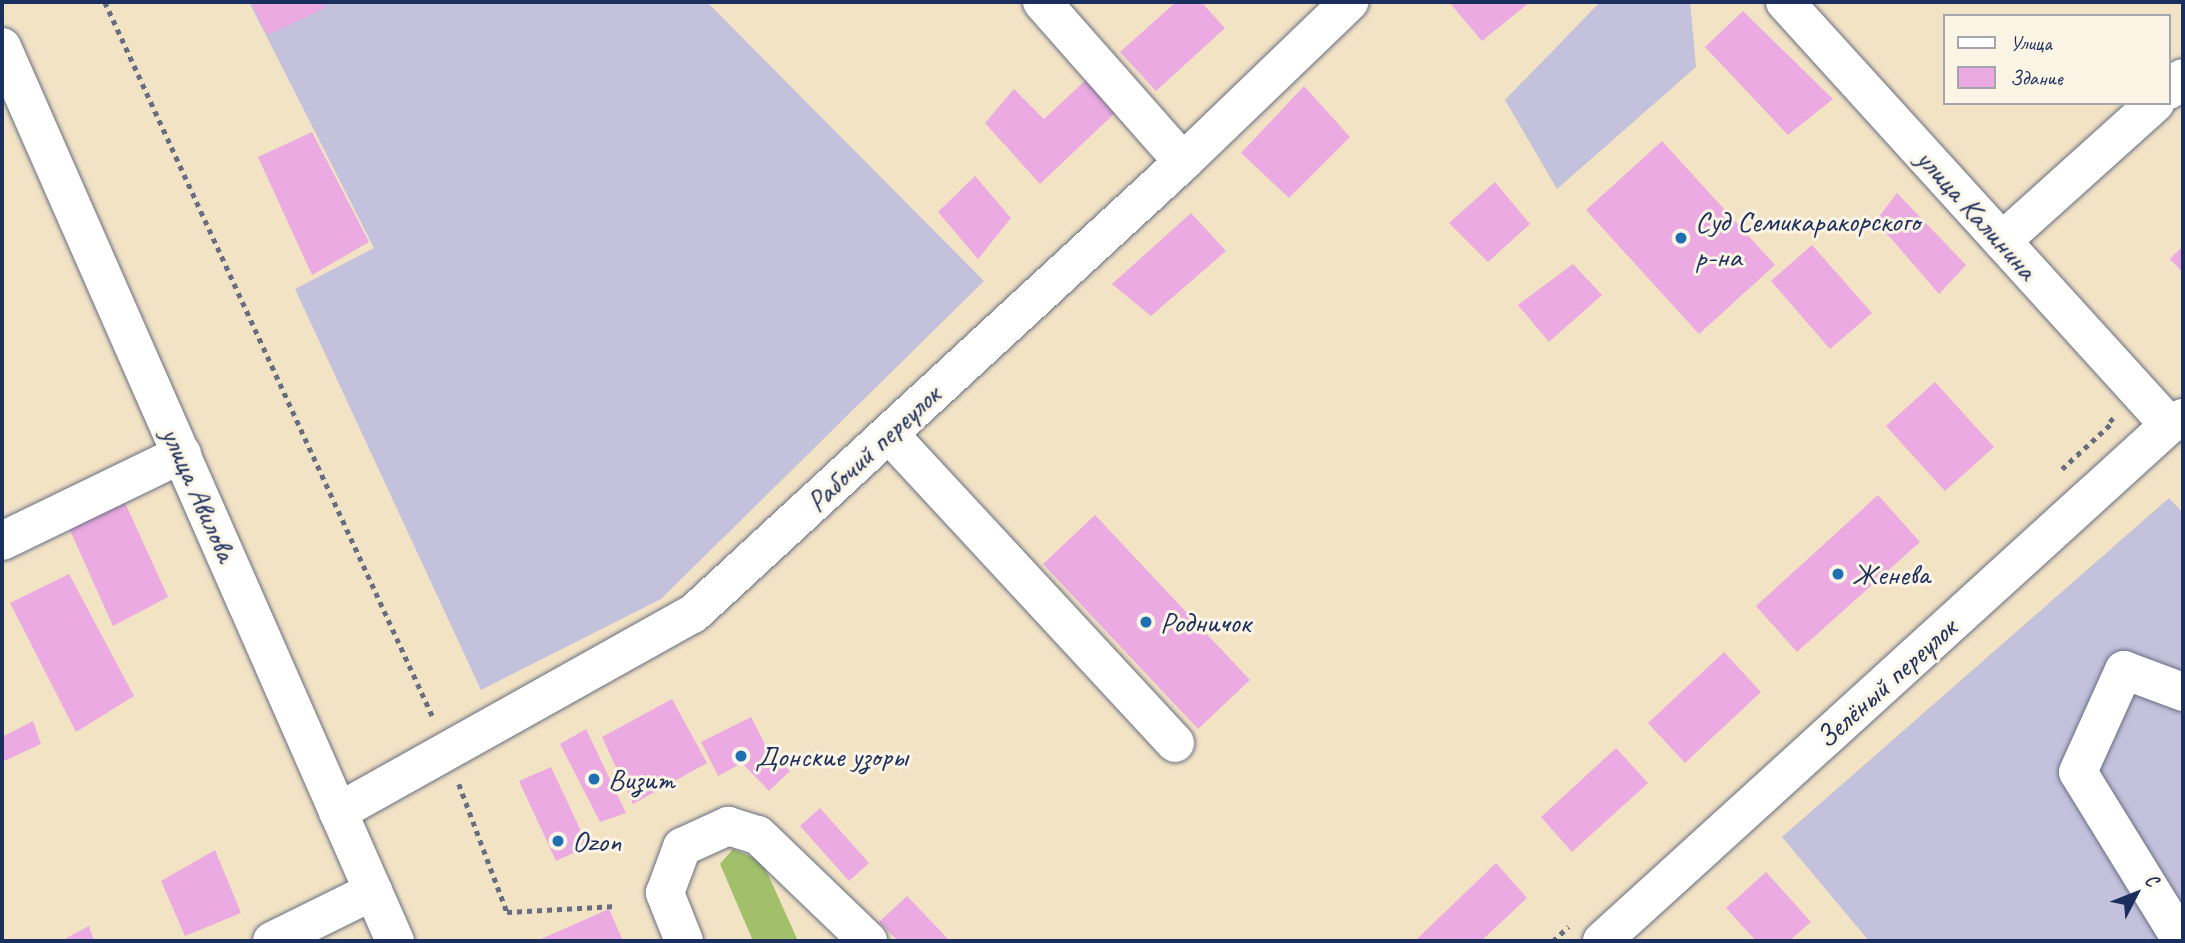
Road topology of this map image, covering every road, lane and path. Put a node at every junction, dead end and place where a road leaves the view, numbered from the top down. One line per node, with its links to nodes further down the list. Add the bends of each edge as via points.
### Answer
1 (105, 2): 17 (path)
2 (1042, 2): 7 (street)
3 (1349, 2): 7 (street, Рабочий переулок)
4 (1786, 2): 8 (street, улица Калинина)
5 (2, 47): 12 (street, улица Авилова)
6 (2153, 105): 8 (street)
7 (1183, 162): 11 (street, Рабочий переулок)
8 (2002, 241): 10 (street, улица Калинина)
9 (2104, 411): 13 (path, via 2113,422)
10 (2176, 421): 21 (street, Зелёный переулок)
11 (889, 433): 16 (street); 17 (street, Рабочий переулок, via 693,614)
12 (182, 453): 14 (street); 18 (street, улица Авилова)
13 (2052, 478)
14 (2, 541)
15 (2183, 692): 27 (street, via 2124,670 2078,772)
16 (1175, 743)
17 (448, 750): 18 (street, Рабочий переулок); 20 (path, via 507,912)
18 (338, 811): 19 (street, улица Авилова)
19 (373, 891): 22 (street); 23 (street, улица Авилова)
20 (616, 906)
21 (1587, 932): 26 (path)
22 (272, 941)
23 (395, 941)
24 (684, 941): 25 (street, via 665,893 673,870 682,847 728,825 758,835)
25 (868, 941)
26 (1553, 941)
27 (2182, 941)

